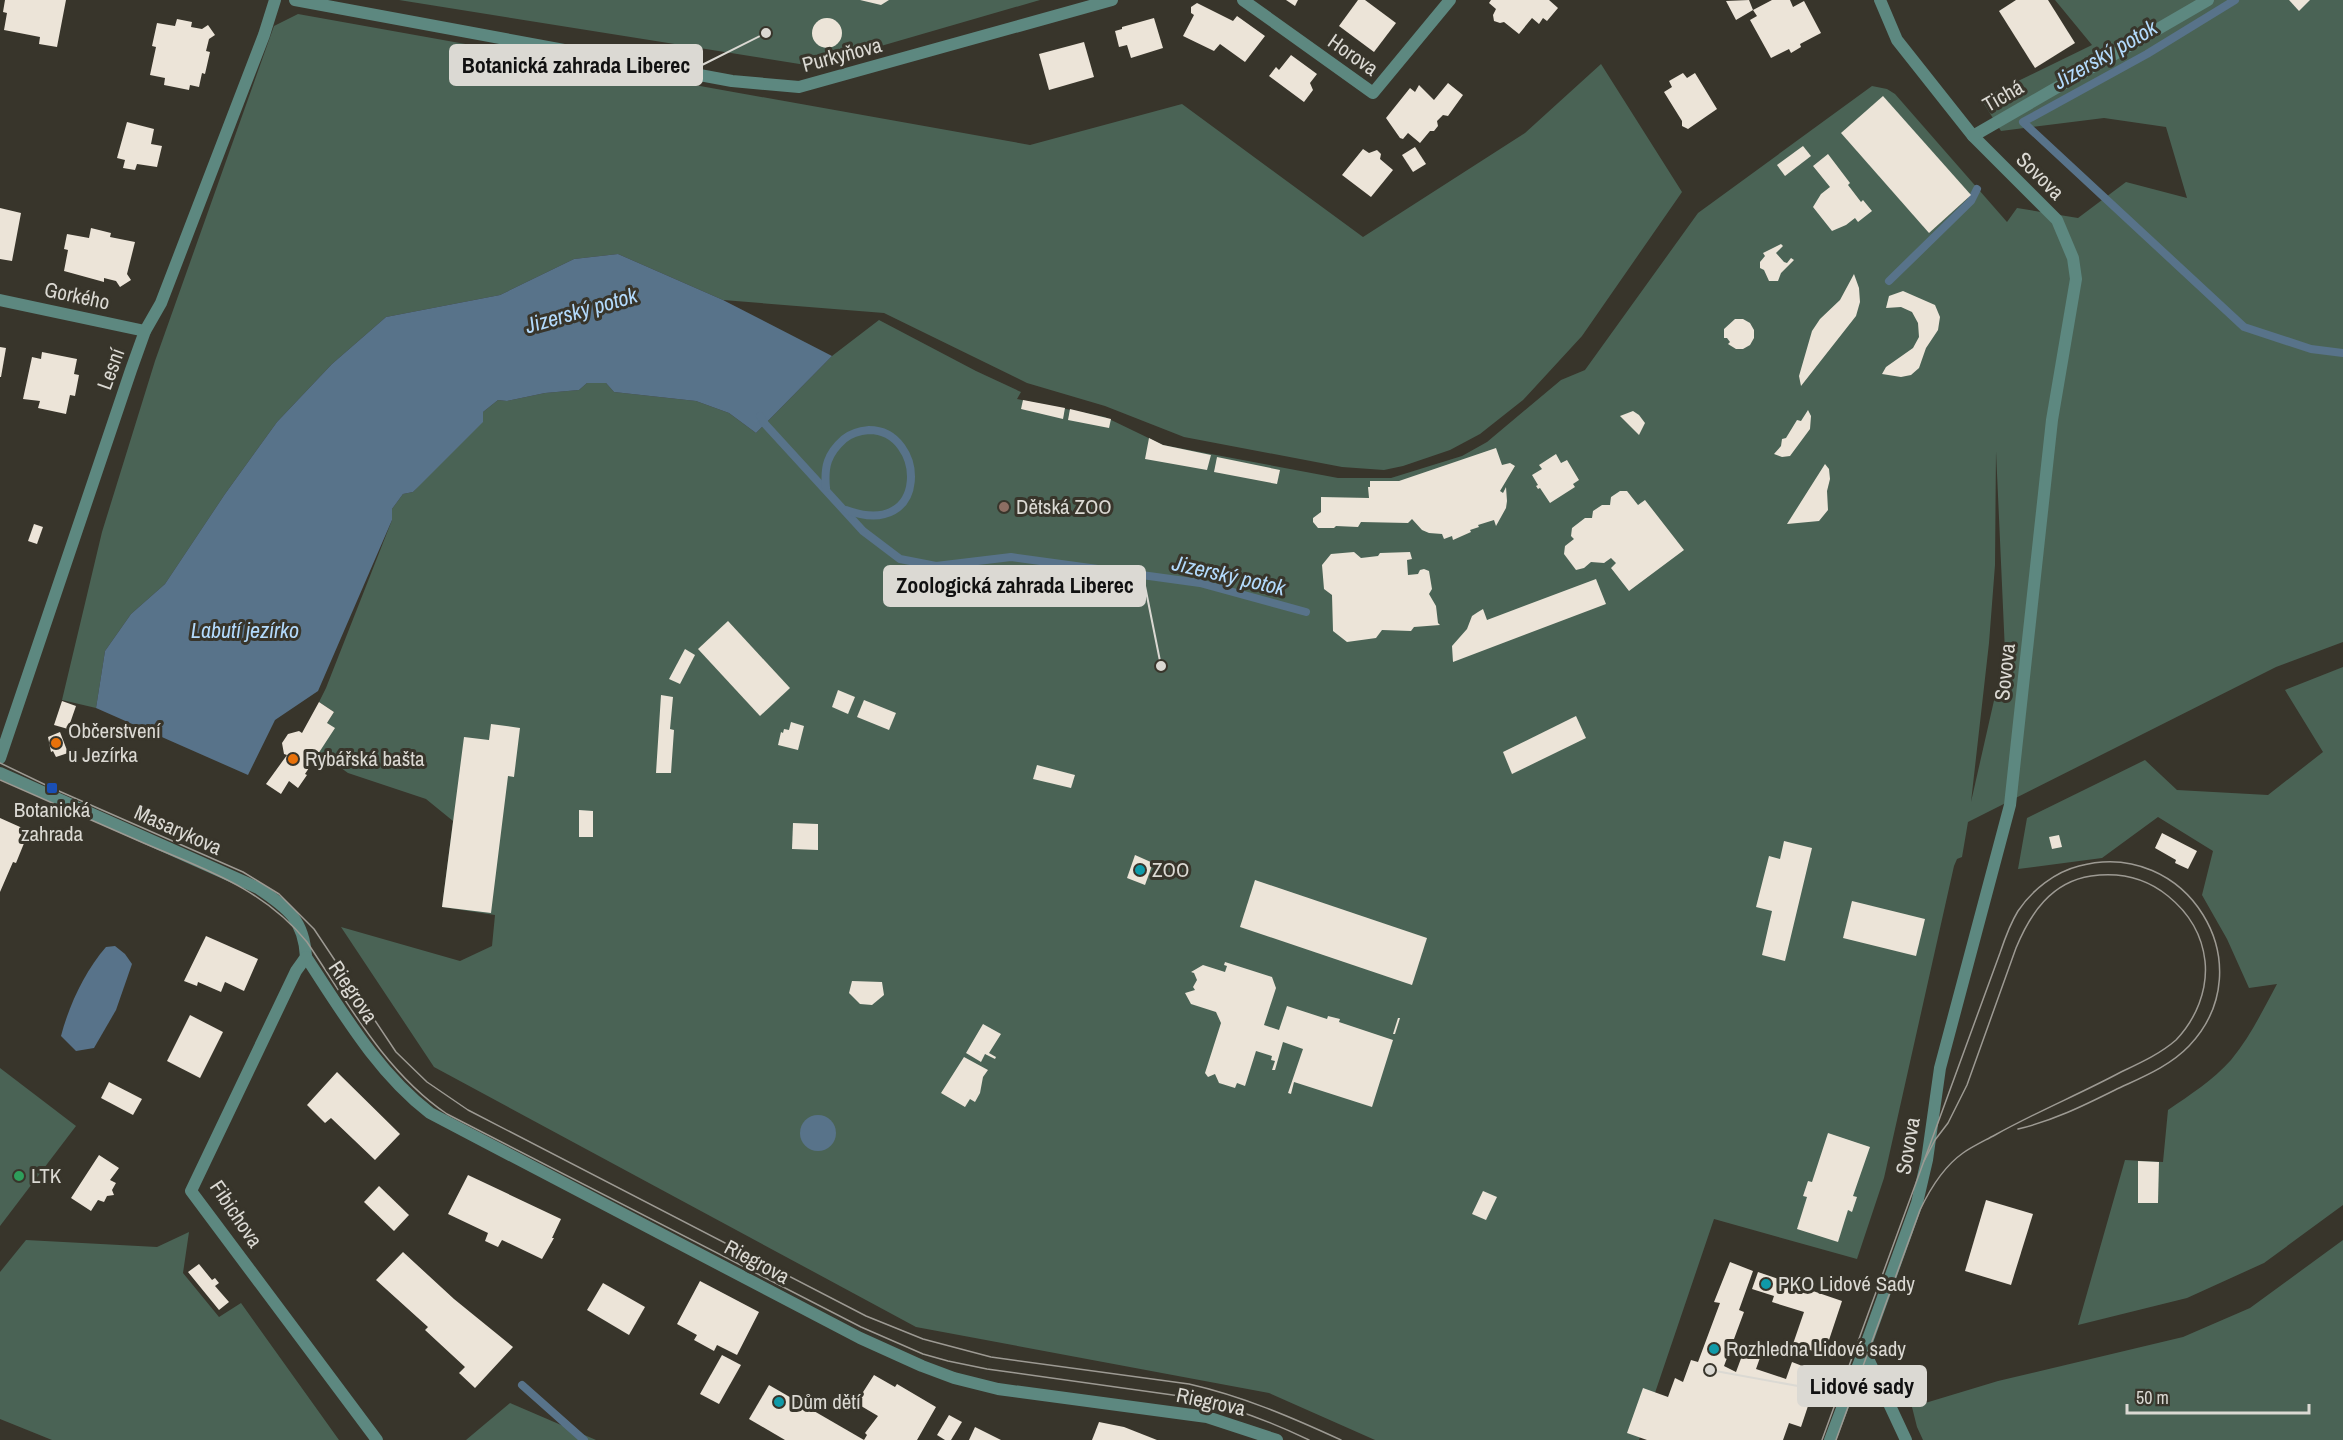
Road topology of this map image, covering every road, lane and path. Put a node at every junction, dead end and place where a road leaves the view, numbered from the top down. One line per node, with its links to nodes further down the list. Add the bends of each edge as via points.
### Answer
1 (275, 0): 10 (street, Lesní, via 161,303)
2 (295, 0): 3 (street, Purkyňova, via 732,81 799,87)
3 (1112, 0)
4 (1243, 0): 5 (street, Horova, via 1373,93)
5 (1450, 0)
6 (1880, 0): 8 (street, Sovova, via 1897,40)
7 (2208, 0): 8 (street, Tichá)
8 (1973, 136): 14 (street, Sovova, via 2057,220 2073,258 2076,279 2052,420 2010,805 1940,1068 1917,1203)
9 (0, 300): 10 (street, Gorkého)
10 (145, 331): 11 (street, Lesní)
11 (0, 758)
12 (0, 773): 13 (street, Masarykova, via 258,888 294,916 305,939)
13 (306, 957): 15 (street, Fibichova, via 191,1191); 16 (street, Riegrova, via 389,1076 430,1113 860,1338 954,1378 998,1389 1207,1417)
14 (1865, 1352): 17 (street, Sovova); 18 (street)
15 (377, 1440)
16 (1277, 1440)
17 (1830, 1440)
18 (1906, 1440)

